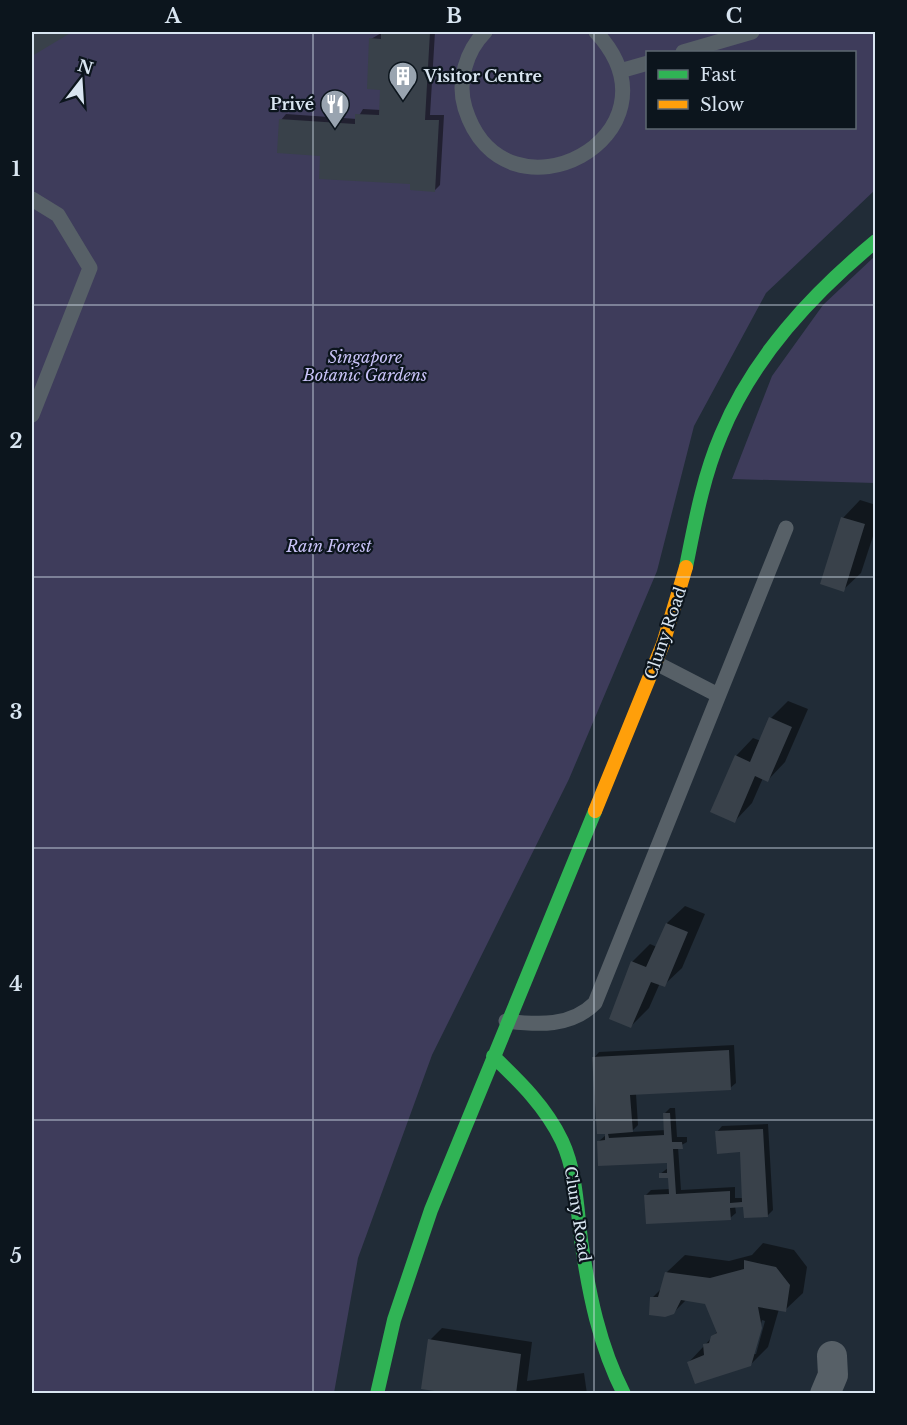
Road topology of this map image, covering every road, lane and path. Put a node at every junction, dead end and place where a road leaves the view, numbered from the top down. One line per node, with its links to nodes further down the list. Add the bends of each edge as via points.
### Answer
1 (485, 32): 6 (lane, via 470,51 462,75 462,99 470,124 480,138 508,160 541,168 575,161 590,152 604,139 617,116 622,89)
2 (596, 32): 6 (lane, via 609,46)
3 (752, 32): 4 (lane)
4 (686, 51)
5 (646, 64): 6 (lane)
6 (620, 72)
7 (32, 199): 9 (lane, via 58,215 90,268)
8 (876, 241): 11 (street, Cluny Road, via 818,294 769,350 730,414 700,496 684,579)
9 (32, 415)
10 (786, 528): 12 (lane)
11 (656, 663): 12 (lane); 13 (street, Cluny Road)
12 (718, 694): 13 (lane, via 595,1003 583,1016 564,1020 535,1024)
13 (506, 1021): 14 (street, Cluny Road)
14 (492, 1056): 16 (street, Cluny Road, via 412,1263); 17 (street, Cluny Road, via 531,1091 560,1133 569,1159 600,1342)
15 (832, 1356): 18 (street, via 832,1375)
16 (377, 1394)
17 (624, 1394)
18 (825, 1394)

